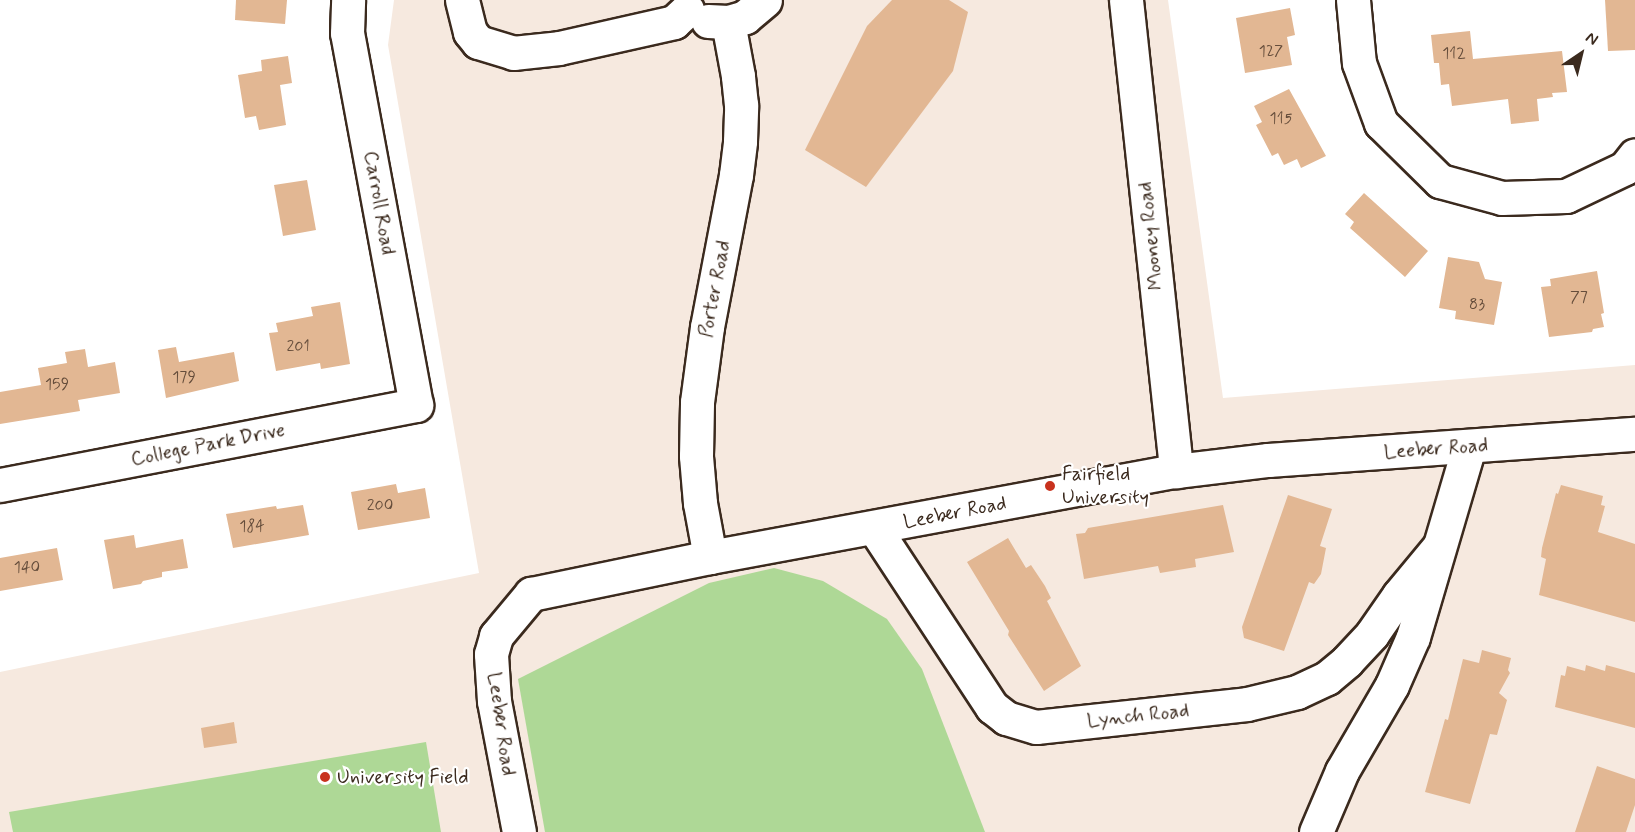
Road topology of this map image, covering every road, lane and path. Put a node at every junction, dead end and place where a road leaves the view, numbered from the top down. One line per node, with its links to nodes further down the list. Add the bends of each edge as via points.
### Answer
1 (348, 0): 9 (street, Carroll Road, via 347,33)
2 (462, 0): 6 (street, via 470,32 478,42 513,54 559,48 674,22)
3 (765, 0): 7 (street, via 745,17)
4 (1126, 0): 12 (street, Mooney Road)
5 (1353, 0): 8 (street, via 1359,63 1382,123 1440,181 1502,198 1566,196 1625,168)
6 (682, 5): 7 (street, via 699,18)
7 (728, 22): 16 (street, Porter Road, via 741,105 740,141 697,402 696,456)
8 (1635, 155)
9 (416, 405): 13 (street, College Park Drive)
10 (1635, 434): 11 (street, Leeber Road)
11 (1469, 447): 12 (street, Leeber Road, via 1268,460); 15 (street, Lynch Road)
12 (1176, 471): 14 (street, Leeber Road)
13 (0, 485)
14 (875, 529): 15 (street, Lynch Road, via 992,707 1006,718 1036,727 1246,704 1297,692 1327,678 1347,661); 16 (street, Leeber Road)
15 (1438, 548): 18 (street, Lynch Road, via 1413,637 1392,685 1342,771)
16 (710, 557): 17 (street, Leeber Road, via 531,594 505,622 491,654 494,701)
17 (519, 832)
18 (1316, 832)

